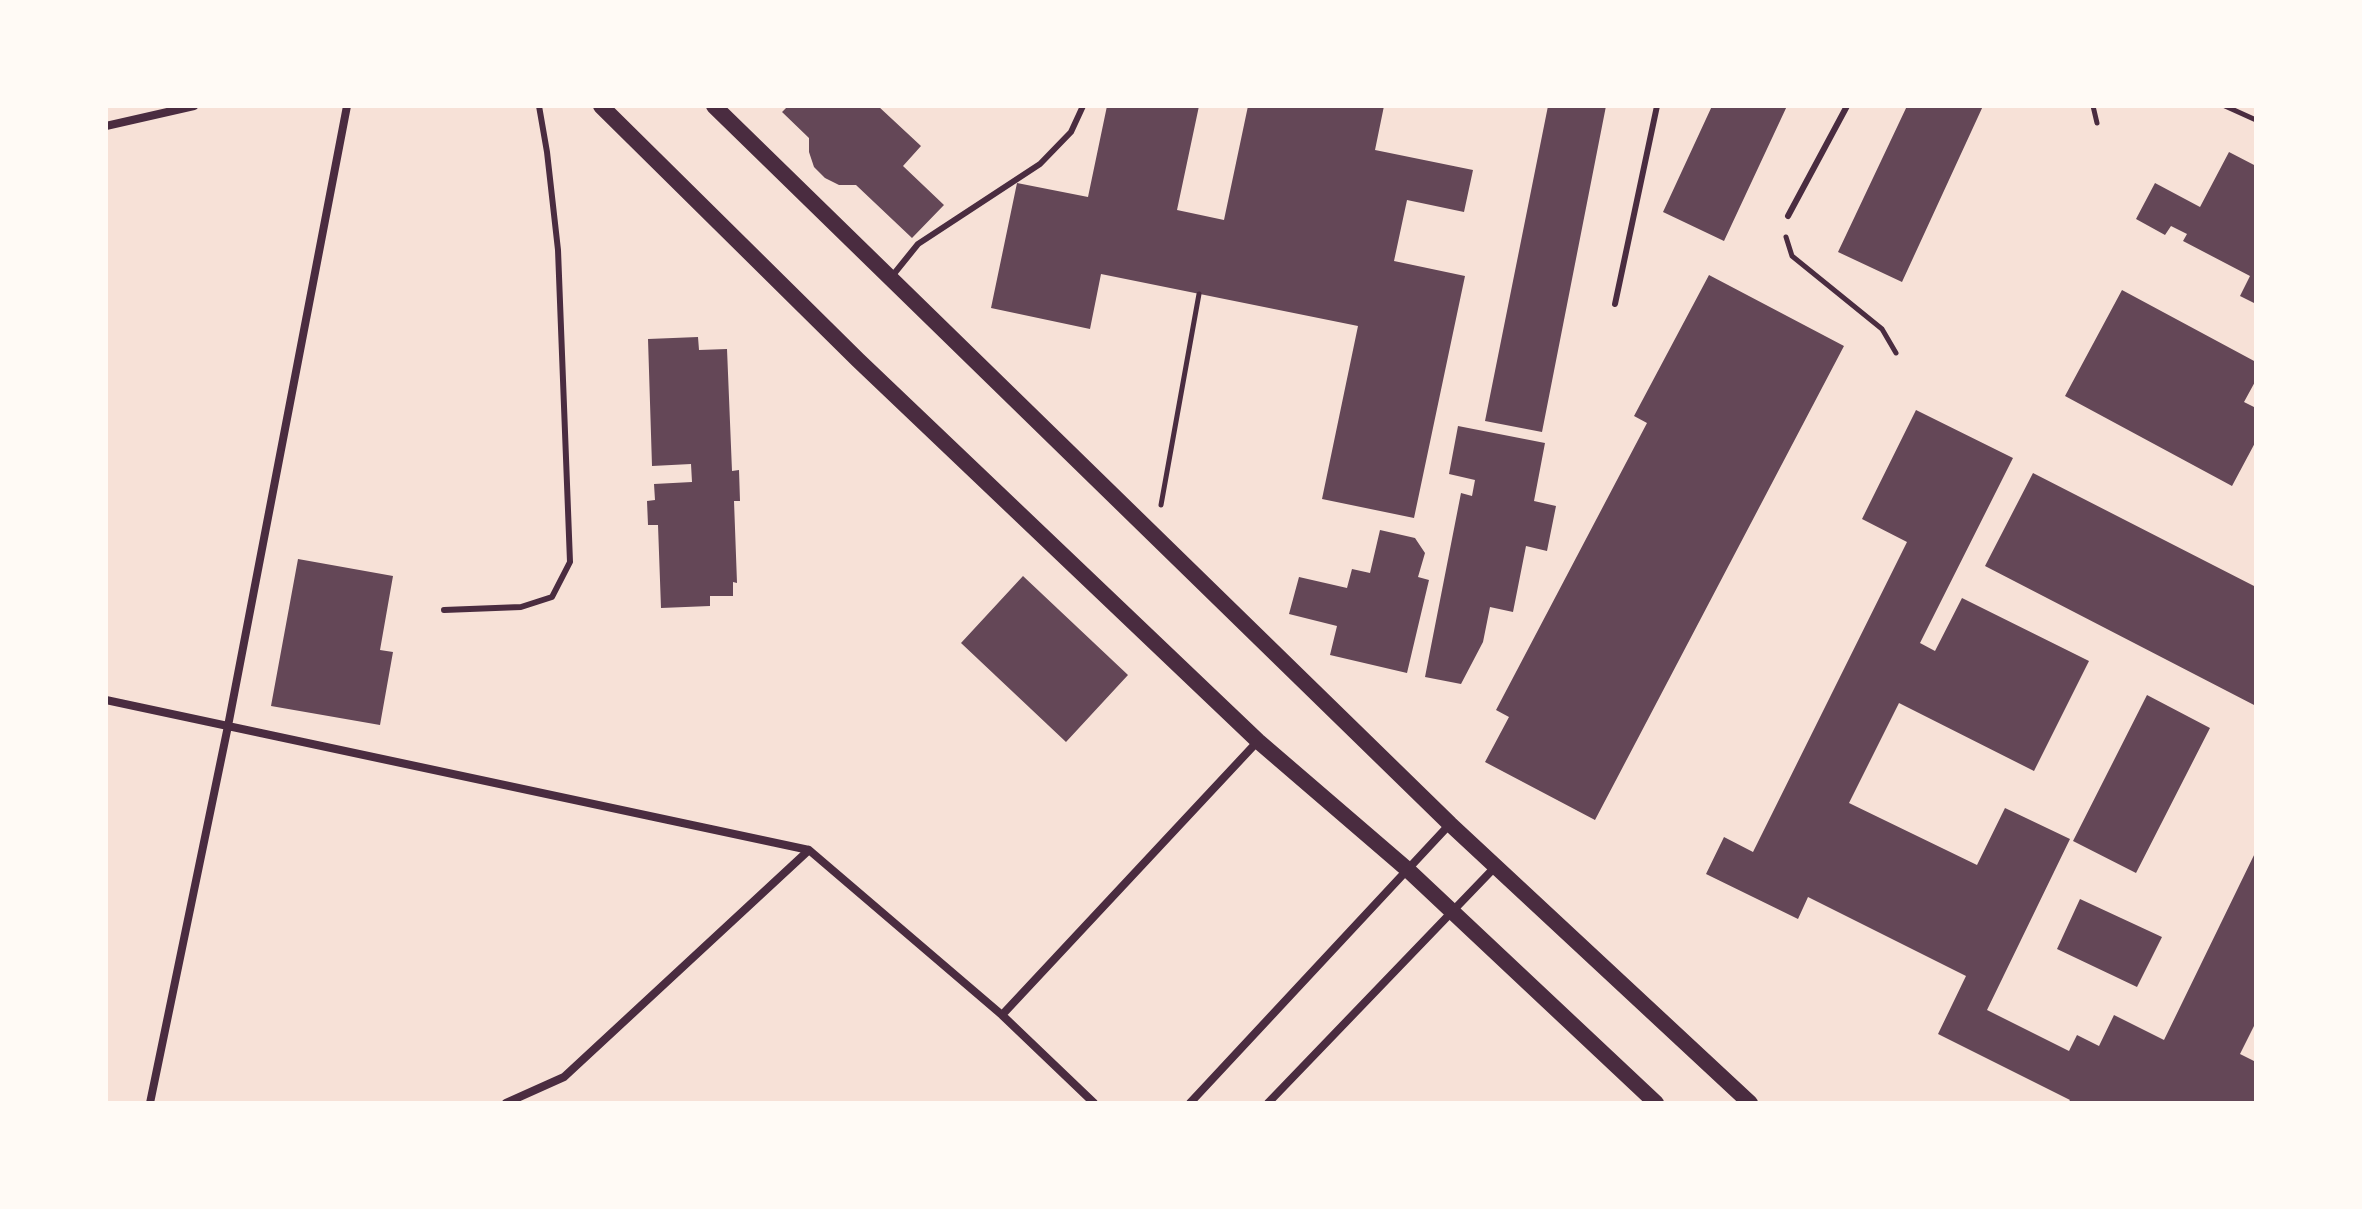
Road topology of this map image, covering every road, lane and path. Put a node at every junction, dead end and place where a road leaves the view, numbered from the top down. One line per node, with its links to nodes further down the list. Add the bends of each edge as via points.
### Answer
1 (194, 106): 13 (street)
2 (347, 106): 22 (street)
3 (539, 106): 20 (lane, via 558,250 570,562 552,597 521,607)
4 (601, 106): 23 (main road, via 858,360)
5 (714, 106): 15 (main road)
6 (1083, 106): 15 (lane, via 1071,132 1040,164 918,244)
7 (1657, 106): 17 (lane)
8 (1847, 106): 14 (lane)
9 (2093, 106): 12 (path)
10 (2225, 106): 11 (path)
11 (2256, 120)
12 (2097, 123)
13 (106, 126)
14 (1788, 216): 18 (path, via 1792,256 1882,329)
15 (890, 278): 19 (main road)
16 (1199, 294): 19 (path)
17 (1615, 304)
18 (1896, 353)
19 (1155, 537): 24 (main road)
20 (444, 610)
21 (106, 700): 22 (street)
22 (228, 726): 25 (street); 30 (street)
23 (1258, 741): 27 (main road); 29 (street)
24 (1450, 824): 26 (main road); 27 (street)
25 (809, 850): 29 (street); 31 (street, via 564,1077)
26 (1496, 866): 28 (street); 36 (main road)
27 (1408, 870): 28 (main road); 33 (street)
28 (1451, 913): 34 (street); 35 (main road)
29 (1002, 1015): 32 (street)
30 (150, 1103)
31 (506, 1103)
32 (1094, 1103)
33 (1190, 1103)
34 (1268, 1103)
35 (1656, 1103)
36 (1750, 1103)

